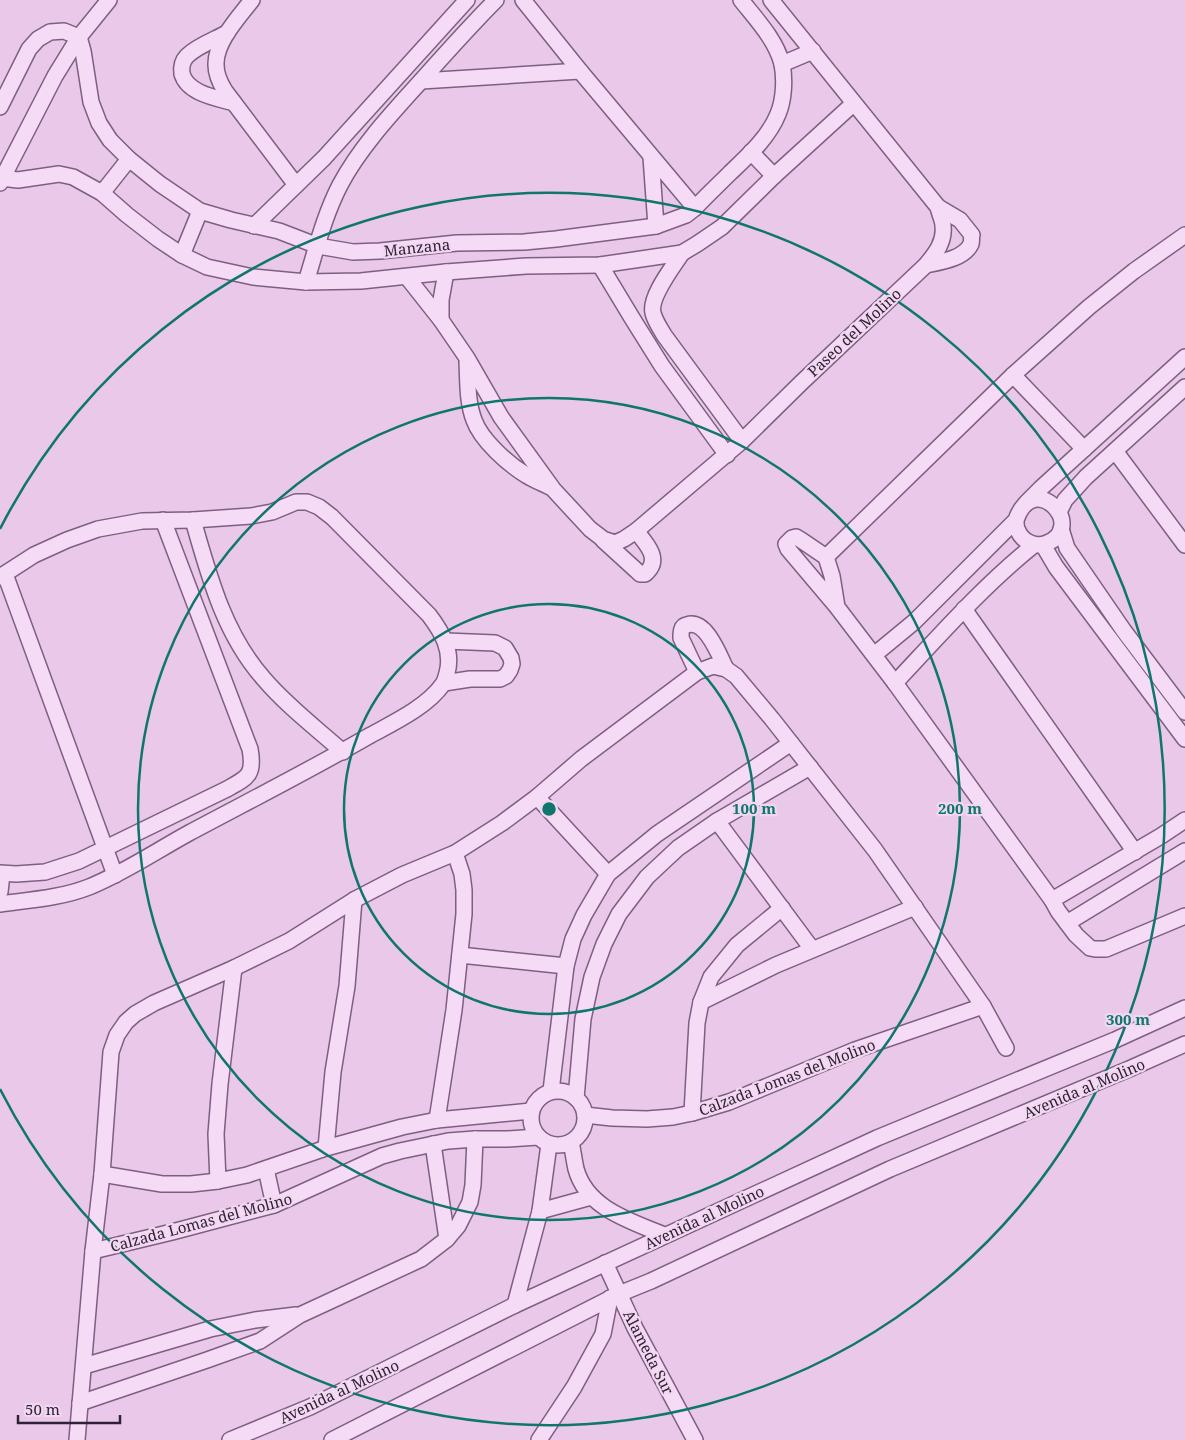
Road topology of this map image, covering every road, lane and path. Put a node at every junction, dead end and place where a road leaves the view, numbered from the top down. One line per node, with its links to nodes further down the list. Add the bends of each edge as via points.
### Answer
1 (109, 0): 9 (street)
2 (252, 0): 8 (street)
3 (467, 0): 10 (street)
4 (496, 0): 12 (street)
5 (523, 0): 14 (street)
6 (741, 0): 13 (street, via 772,41)
7 (771, 0): 11 (street, Paseo del Molino)
8 (227, 33): 16 (street, via 216,62 217,73 224,91); 16 (street, via 187,55 181,69 190,86)
9 (78, 37): 18 (street, via 64,31 50,32 38,39); 21 (street, Manzana, via 91,102 99,123); 23 (street)
10 (426, 45): 12 (street); 24 (street)
11 (813, 51): 13 (street); 17 (street, Paseo del Molino)
12 (441, 58): 15 (street)
13 (783, 70): 19 (street, Manzana, via 778,113)
14 (580, 71): 15 (street); 20 (street)
15 (421, 81): 33 (street, via 358,156 340,184 328,210)
16 (234, 103): 24 (street)
17 (853, 104): 22 (street); 26 (street, Paseo del Molino)
18 (0, 107)
19 (751, 152): 22 (street); 27 (street, Manzana)
20 (651, 157): 27 (street); 30 (street)
21 (129, 159): 25 (street); 28 (street, Manzana)
22 (774, 176): 34 (street, via 722,227)
23 (1, 180): 25 (street, via 59,174 73,177)
24 (296, 185): 29 (street)
25 (102, 193): 35 (street)
26 (938, 207): 37 (street, Paseo del Molino, via 942,237 938,250); 37 (street, via 960,220 972,235 971,243 956,257)
27 (695, 208): 30 (street, Manzana, via 686,215)
28 (200, 210): 29 (street, Manzana); 35 (street)
29 (254, 226): 33 (street, Manzana, via 279,231)
30 (656, 226): 32 (street, Manzana)
31 (1185, 235): 47 (street, via 1089,306)
32 (524, 242): 33 (street, Manzana, via 456,243 353,252); 38 (street)
33 (318, 246): 41 (street)
34 (682, 253): 36 (street); 42 (street, via 660,288)
35 (182, 255): 41 (street, via 207,268)
36 (600, 265): 38 (street); 43 (street)
37 (926, 265): 49 (street, Paseo del Molino)
38 (526, 266): 39 (street)
39 (446, 272): 40 (street); 44 (street)
40 (407, 277): 41 (street); 44 (street)
41 (306, 282)
42 (652, 312): 43 (street); 49 (street, via 664,335)
43 (632, 318): 52 (street, via 662,366)
44 (441, 320): 46 (street)
45 (1185, 357): 50 (street)
46 (467, 358): 53 (street, via 501,417); 53 (street, via 474,420 484,438 526,475)
47 (1014, 375): 50 (street); 64 (street)
48 (1185, 387): 51 (street)
49 (742, 441): 52 (street, Paseo del Molino)
50 (1084, 449): 54 (street)
51 (1115, 450): 55 (street, via 1073,490); 63 (street)
52 (727, 455): 60 (street, Paseo del Molino)
53 (553, 489): 61 (street, via 590,530)
54 (1027, 502): 55 (street, via 1046,500); 58 (street, via 1019,510)
55 (1059, 512): 59 (street)
56 (163, 520): 57 (street); 65 (street, via 98,529 34,555); 82 (street, via 250,749 252,763 244,780)
57 (193, 520): 68 (street, via 251,516 296,502 319,506 429,615); 77 (street, via 213,589 240,646 286,703)
58 (1016, 520): 62 (street, via 1024,540); 69 (street, via 914,622)
59 (1061, 529): 62 (street, via 1051,542); 74 (street, via 1067,548)
60 (636, 531): 61 (street, Paseo del Molino, via 615,543); 61 (street, via 654,561 645,574 629,565)
61 (603, 539)
62 (1039, 545): 67 (street, via 1000,574); 75 (street)
63 (1185, 545)
64 (826, 557): 66 (street); 66 (street, via 796,538 786,544)
65 (2, 575): 82 (street)
66 (837, 607): 69 (street)
67 (964, 609): 73 (street); 83 (street)
68 (446, 641): 72 (street, via 449,655); 72 (street, via 495,644 505,648 512,664 506,676 500,679)
69 (874, 654): 73 (street)
70 (726, 669): 71 (street, via 713,666); 71 (street, via 707,633 690,624 681,632); 76 (street, via 736,676)
71 (696, 672): 79 (street, via 581,759)
72 (444, 683): 77 (street, via 421,706)
73 (895, 683): 91 (street)
74 (1185, 712)
75 (1185, 739)
76 (791, 744): 78 (street); 87 (street, via 657,834)
77 (343, 752): 88 (street)
78 (810, 767): 81 (street); 93 (street)
79 (537, 797): 84 (street); 87 (street)
80 (1185, 820): 83 (street)
81 (717, 822): 94 (street); 107 (street, via 678,848 647,876 619,914 592,977 583,1019)
82 (106, 847): 86 (street, via 45,872); 88 (street)
83 (1135, 852): 91 (street)
84 (456, 853): 90 (street, via 402,875); 98 (street, via 464,890)
85 (1184, 856): 96 (street)
86 (1, 874): 89 (street)
87 (608, 874): 99 (street, via 573,939)
88 (115, 875): 92 (street, via 52,897)
89 (0, 892)
90 (354, 900): 100 (street, via 289,941); 116 (street, via 347,986 333,1072)
91 (1052, 900): 96 (street)
92 (0, 904)
93 (915, 907): 97 (street); 102 (street)
94 (782, 908): 97 (street); 101 (street, via 737,945 711,978)
95 (1185, 916): 96 (street, via 1106,949 1095,950 1083,942)
96 (1067, 923)
97 (812, 949): 101 (street)
98 (460, 955): 99 (street); 111 (street)
99 (566, 966): 106 (street)
100 (234, 968): 118 (street, via 154,1003 135,1014 117,1035 111,1052); 119 (street, via 216,1134)
101 (701, 1002): 109 (street)
102 (983, 1006): 105 (street); 109 (street, Calzada Lomas del Molino, via 855,1050 730,1102)
103 (1185, 1008): 123 (street, Avenida al Molino, via 877,1138)
104 (1185, 1044): 127 (street, Avenida al Molino, via 890,1170)
105 (1006, 1048)
106 (551, 1091): 107 (street, via 560,1090); 108 (street, via 542,1095)
107 (576, 1098): 110 (street)
108 (531, 1111): 111 (street); 113 (street, via 531,1125)
109 (692, 1113): 110 (street, Calzada Lomas del Molino, via 647,1118)
110 (585, 1115): 114 (street, via 582,1131)
111 (437, 1120): 116 (street, via 402,1126)
112 (475, 1139): 113 (street, Calzada Lomas del Molino); 115 (street, Calzada Lomas del Molino); 124 (street, via 470,1202)
113 (543, 1140): 114 (street, via 556,1146); 122 (street)
114 (571, 1142): 120 (street, via 576,1171)
115 (433, 1144): 121 (street, Calzada Lomas del Molino, via 382,1156); 124 (street)
116 (326, 1148): 117 (street)
117 (266, 1169): 119 (street); 121 (street)
118 (102, 1174): 119 (street, via 162,1184); 125 (street)
119 (218, 1180)
120 (591, 1197): 122 (street); 123 (street, via 612,1213)
121 (274, 1205): 125 (street, Calzada Lomas del Molino)
122 (540, 1211): 128 (street)
123 (664, 1235): 126 (street, Avenida al Molino)
124 (447, 1239): 129 (street, via 421,1259)
125 (93, 1251): 130 (street)
126 (605, 1263): 127 (street, Alameda Sur); 128 (street, Avenida al Molino)
127 (614, 1296): 134 (street, Avenida al Molino); 135 (street, via 603,1334 574,1387); 136 (street, Alameda Sur, via 635,1328)
128 (515, 1305): 133 (street, Avenida al Molino, via 310,1406)
129 (300, 1315): 130 (street, via 210,1329); 131 (street, via 260,1341)
130 (84, 1366): 131 (street)
131 (80, 1403): 132 (street)
132 (77, 1440)
133 (230, 1440)
134 (332, 1440)
135 (539, 1440)
136 (695, 1440)

